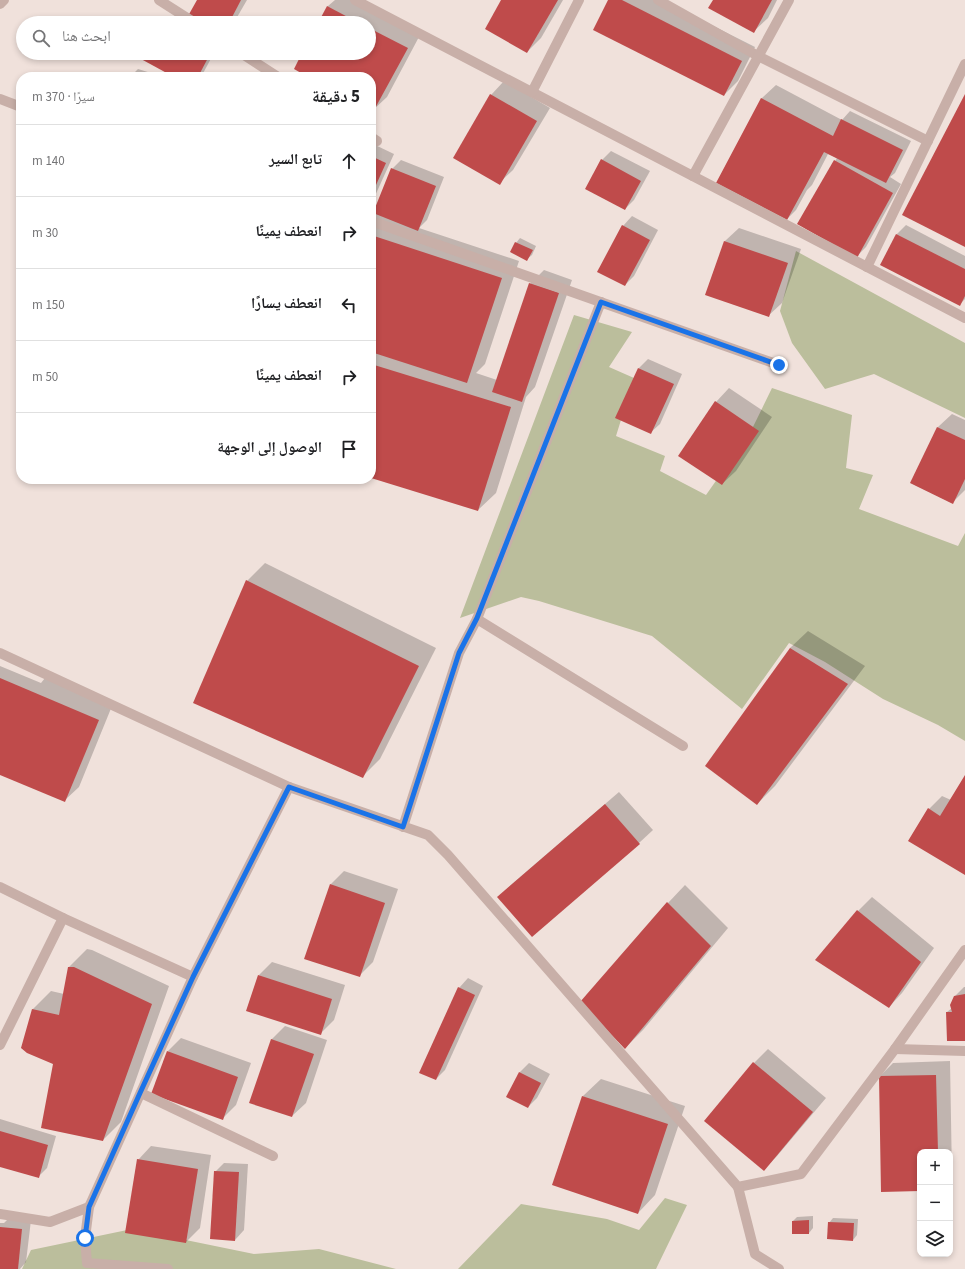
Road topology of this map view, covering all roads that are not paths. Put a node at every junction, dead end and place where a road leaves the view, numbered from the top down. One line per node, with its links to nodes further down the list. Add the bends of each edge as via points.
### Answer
1 (4, 0): 7 (street)
2 (159, 0): 8 (street)
3 (355, 0): 13 (street)
4 (579, 0): 13 (street)
5 (658, 0): 9 (street)
6 (789, 0): 9 (street)
7 (0, 4)
8 (184, 16)
9 (758, 56): 16 (street); 17 (street)
10 (252, 60): 12 (street)
11 (965, 64): 16 (street)
12 (270, 72)
13 (532, 92): 17 (street)
14 (0, 99): 15 (street)
15 (16, 105)
16 (928, 141): 19 (street)
17 (693, 176): 19 (street)
18 (376, 223): 20 (street)
19 (866, 267): 21 (street)
20 (601, 302): 22 (street); 23 (street)
21 (965, 318)
22 (779, 365)
23 (477, 618): 25 (street); 27 (street, via 459,653)
24 (0, 653): 26 (street)
25 (682, 746)
26 (289, 787): 27 (street); 31 (street)
27 (403, 827): 37 (street, via 428,835 448,855)
28 (0, 887): 29 (street)
29 (63, 918): 31 (street); 32 (street)
30 (965, 950): 33 (street)
31 (193, 977): 35 (street)
32 (0, 1045)
33 (895, 1049): 34 (street); 37 (street, via 802,1174)
34 (965, 1051)
35 (140, 1093): 36 (street); 38 (street)
36 (273, 1156)
37 (738, 1187): 41 (street, via 756,1254)
38 (89, 1207): 39 (street, via 50,1222); 40 (street, via 85,1238 87,1262)
39 (0, 1214)
40 (168, 1269)
41 (779, 1269)

